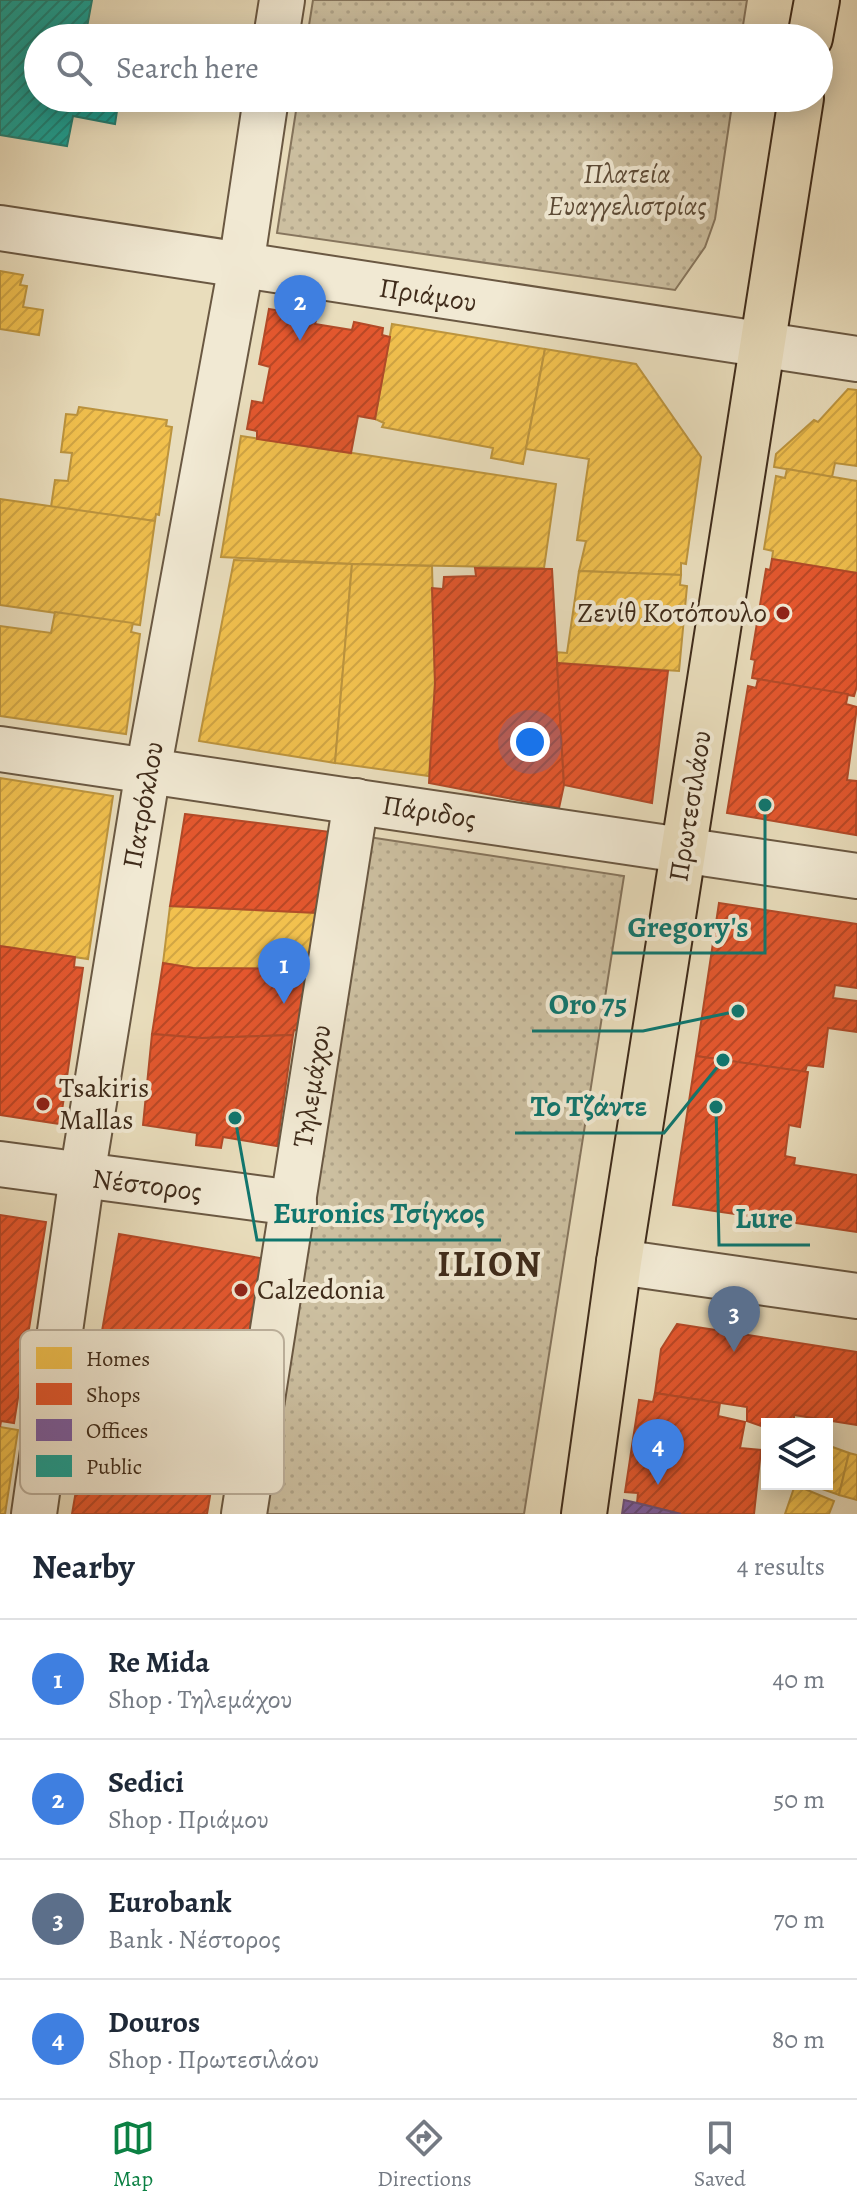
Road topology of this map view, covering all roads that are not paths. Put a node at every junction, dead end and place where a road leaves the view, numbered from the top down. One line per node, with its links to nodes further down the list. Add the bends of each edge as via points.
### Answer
1 (282, 0): 3 (street)
2 (817, 0): 4 (main road)
3 (278, 24)
4 (813, 24)
5 (264, 112): 8 (street, Πατρόκλου)
6 (799, 112): 9 (main road, Πρωτεσιλάου)
7 (0, 228): 8 (street, Πριάμου)
8 (241, 266): 9 (street, Πριάμου); 12 (street, Πατρόκλου)
9 (760, 345): 10 (street, Πριάμου); 14 (main road, Πρωτεσιλάου)
10 (857, 359)
11 (0, 749): 12 (street, Πάριδος)
12 (148, 771): 13 (street, Πάριδος); 17 (street, Πατρόκλου)
13 (356, 801): 14 (street, Πάριδος); 18 (street, Τηλεμάχου)
14 (684, 851): 15 (street, Πάριδος); 19 (main road, Πρωτεσιλάου)
15 (857, 876)
16 (0, 1164): 17 (street, Νέστορος)
17 (82, 1176): 18 (street, Νέστορος); 21 (street, Πατρόκλου)
18 (294, 1203): 22 (street, Τηλεμάχου)
19 (619, 1262): 20 (street); 27 (main road, Πρωτεσιλάου)
20 (857, 1296)
21 (60, 1330)
22 (274, 1330)
23 (37, 1494): 25 (street, Πατρόκλου)
24 (247, 1494): 26 (street, Τηλεμάχου)
25 (34, 1514)
26 (244, 1514)
27 (584, 1514)

